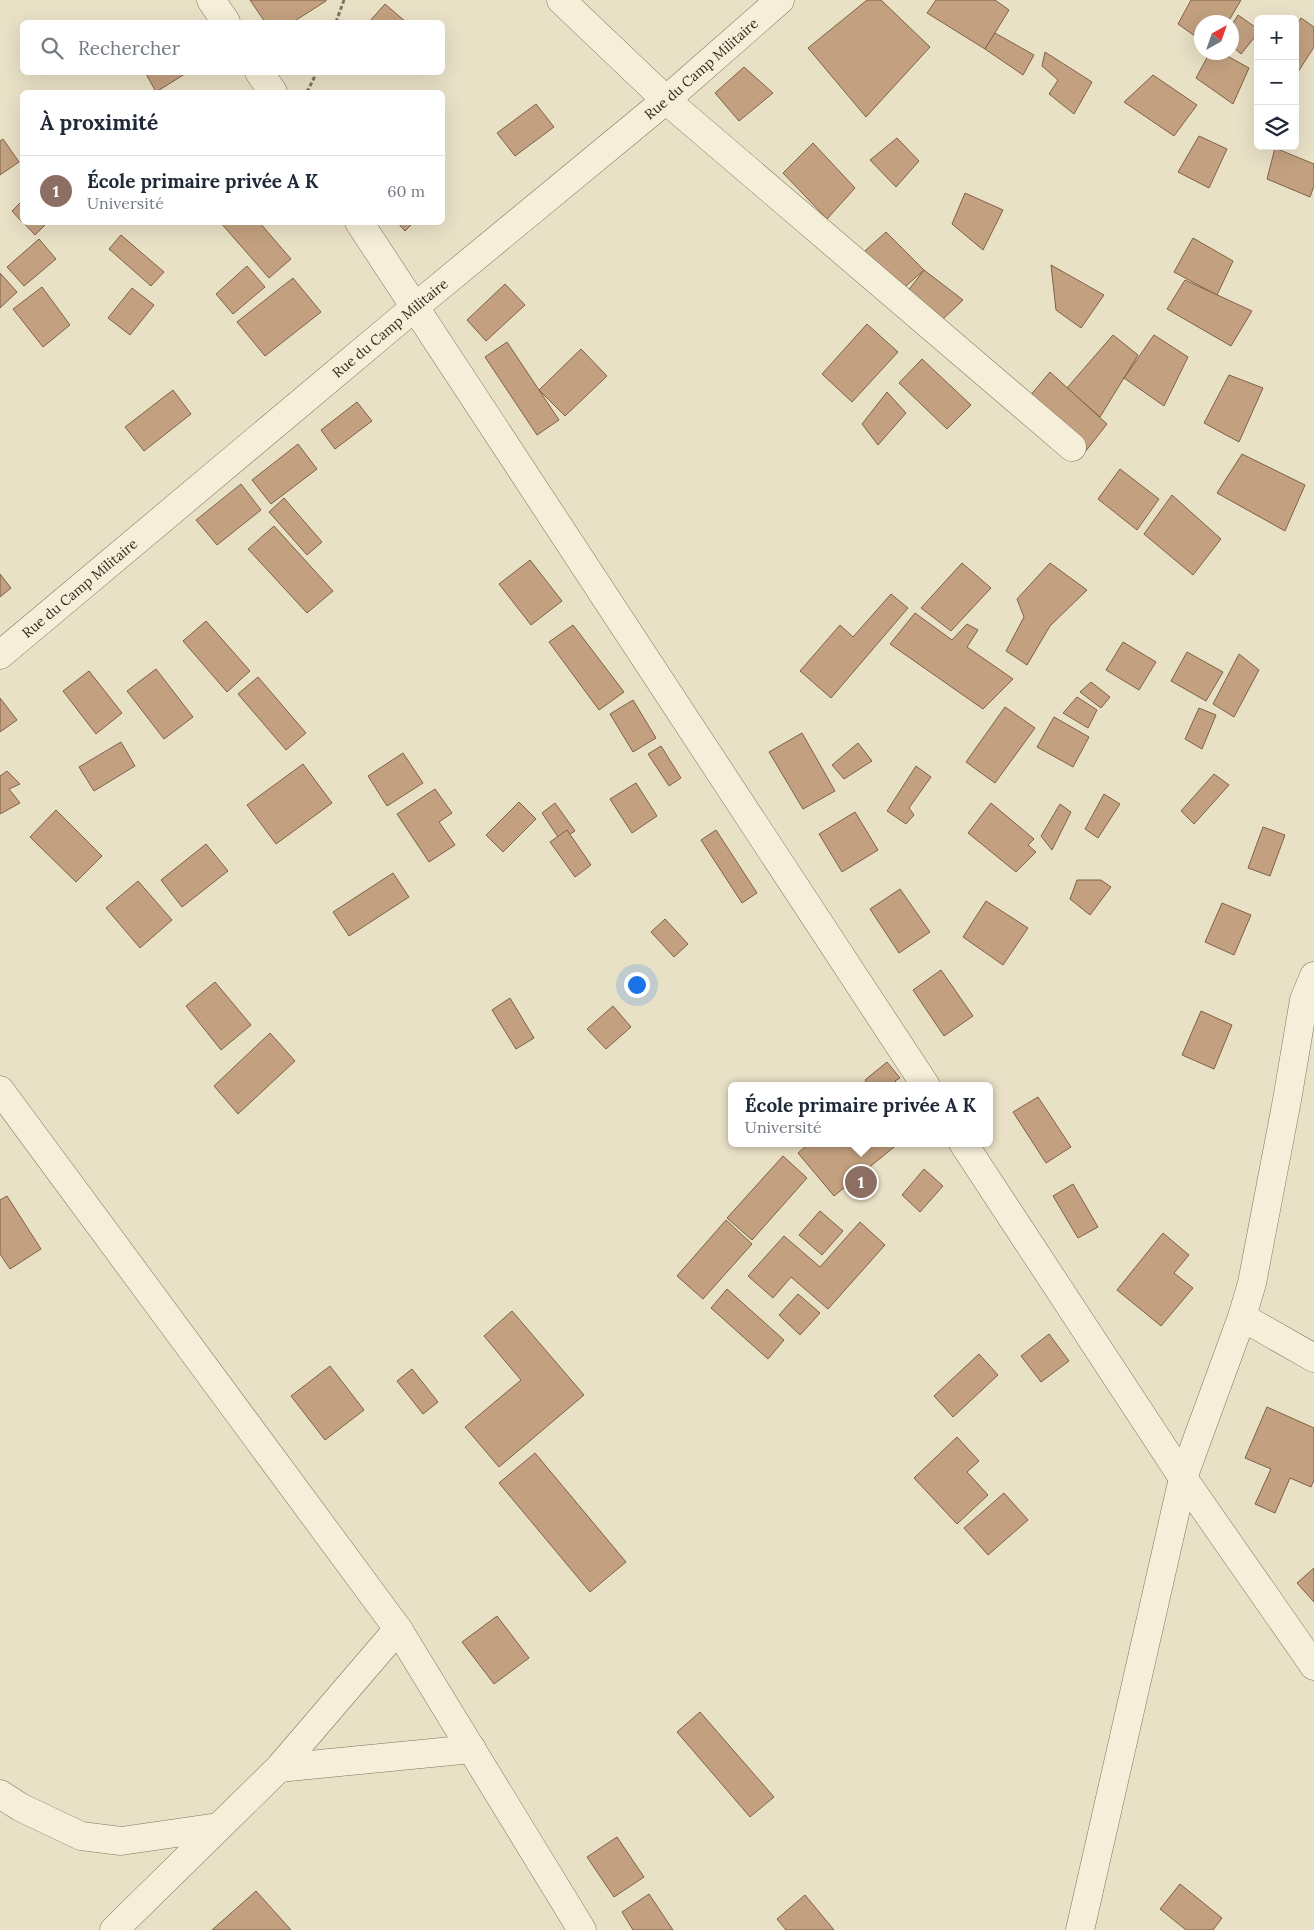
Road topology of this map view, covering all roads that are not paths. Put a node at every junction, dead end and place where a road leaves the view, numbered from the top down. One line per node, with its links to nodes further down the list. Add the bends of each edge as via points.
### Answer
1 (211, 0): 4 (street)
2 (561, 0): 7 (street)
3 (780, 0): 7 (street, Rue du Camp Militaire)
4 (225, 20)
5 (261, 75): 6 (street)
6 (272, 90)
7 (666, 100): 9 (street, Rue du Camp Militaire); 10 (street)
8 (361, 225): 9 (street)
9 (415, 307): 11 (street, Rue du Camp Militaire); 13 (street)
10 (1072, 447)
11 (0, 655)
12 (1314, 976): 16 (street, via 1304,1000 1252,1283)
13 (923, 1082)
14 (0, 1090): 19 (street)
15 (967, 1147): 18 (street)
16 (1242, 1317): 17 (street); 18 (street)
17 (1314, 1358)
18 (1183, 1478): 20 (street); 27 (street)
19 (398, 1629): 21 (street); 22 (street)
20 (1314, 1666)
21 (472, 1749): 22 (street); 26 (street)
22 (279, 1768): 24 (street)
23 (0, 1794): 24 (street, via 81,1836 121,1841)
24 (218, 1827): 25 (street)
25 (114, 1930)
26 (582, 1930)
27 (1080, 1930)

